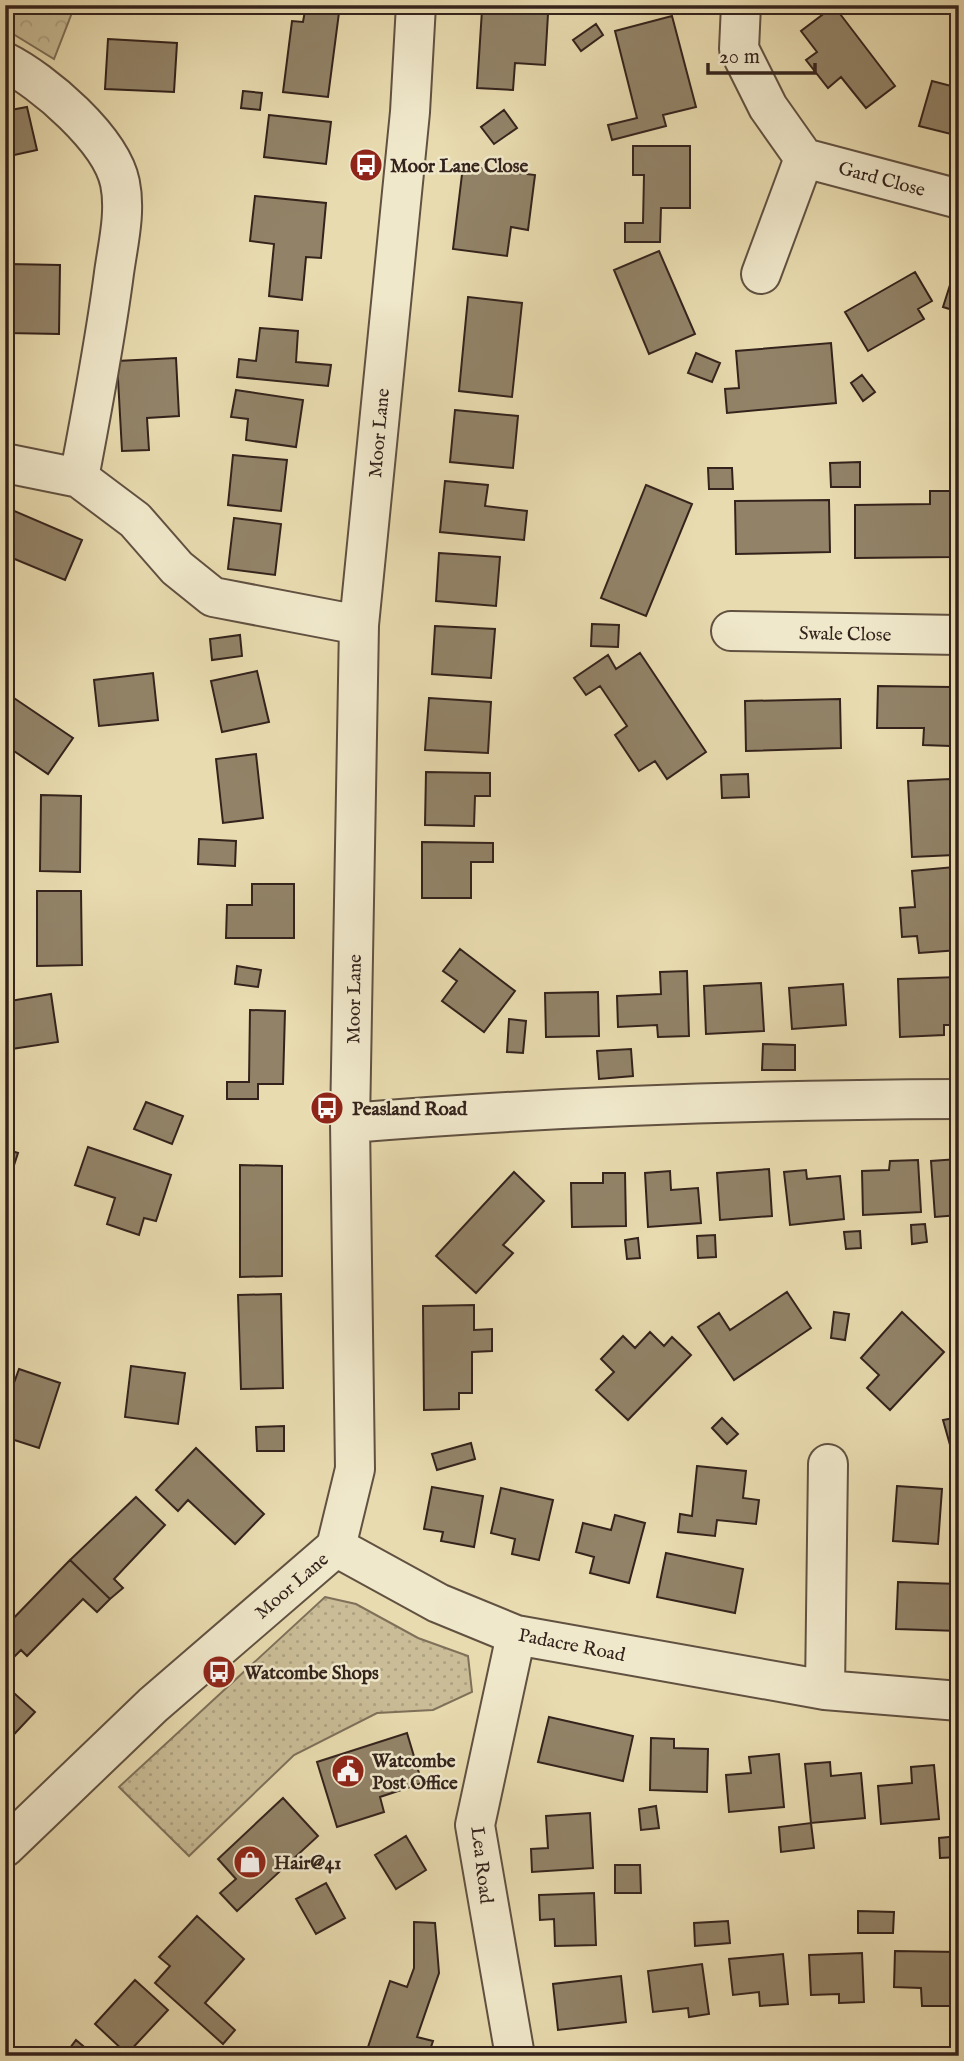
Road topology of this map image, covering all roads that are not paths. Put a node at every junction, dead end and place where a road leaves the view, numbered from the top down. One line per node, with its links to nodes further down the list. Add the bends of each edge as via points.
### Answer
1 (416, 5): 9 (street, Moor Lane, via 410,113)
2 (741, 5): 4 (street, via 739,49 768,107)
3 (5, 62): 8 (street, via 32,76 95,135 120,181 122,217 107,326)
4 (804, 158): 5 (street, Gard Close); 6 (street)
5 (959, 199)
6 (761, 274)
7 (5, 463): 8 (street)
8 (79, 478): 9 (street, via 135,520 177,568 213,597)
9 (359, 625): 13 (street, Moor Lane)
10 (731, 631): 11 (street, Swale Close)
11 (959, 635)
12 (959, 1099): 13 (street, via 774,1100 508,1110)
13 (350, 1123): 15 (street, Moor Lane, via 355,1469)
14 (828, 1464): 17 (street)
15 (336, 1547): 16 (street, Padacre Road, via 438,1602); 19 (street, Moor Lane)
16 (516, 1635): 17 (street, Padacre Road); 20 (street, Lea Road, via 475,1825)
17 (825, 1690): 18 (street, Padacre Road)
18 (959, 1701)
19 (12, 1827)
20 (515, 2056)

